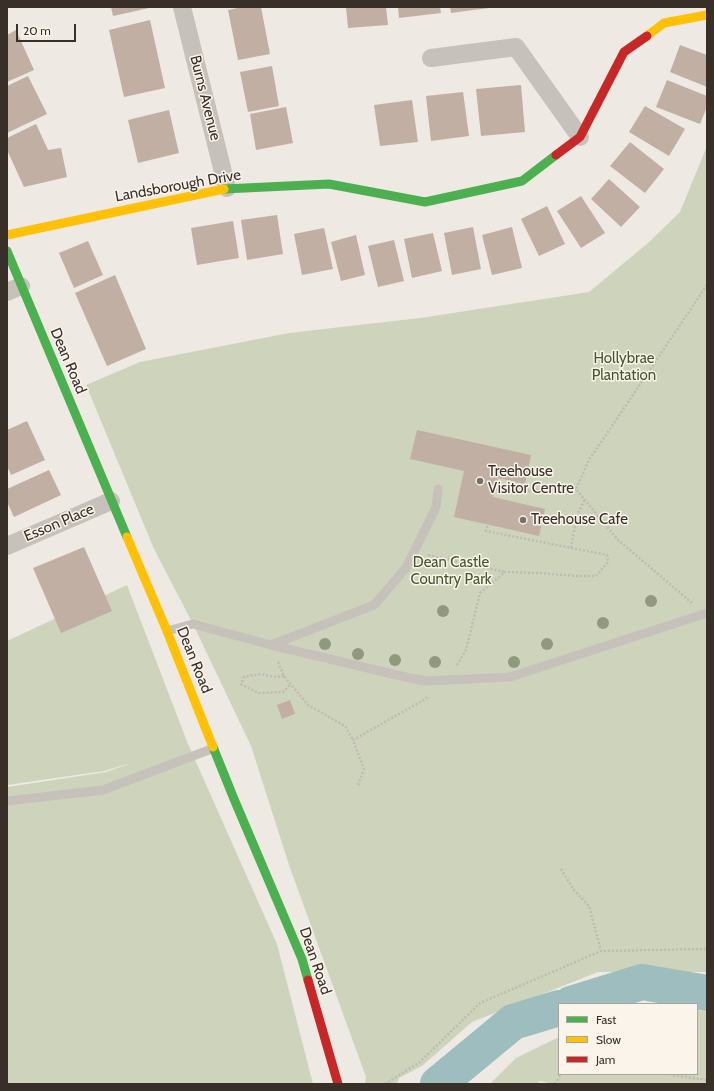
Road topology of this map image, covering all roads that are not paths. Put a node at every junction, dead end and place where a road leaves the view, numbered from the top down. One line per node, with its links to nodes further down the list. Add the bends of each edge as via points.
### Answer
1 (182, 7): 5 (street, Burns Avenue)
2 (707, 15): 4 (street, Landsborough Drive, via 664,23 624,52)
3 (431, 58): 4 (street, via 516,47)
4 (580, 137): 5 (street, Landsborough Drive, via 522,180 425,202 329,184)
5 (227, 188): 6 (street, Landsborough Drive)
6 (7, 235)
7 (7, 251): 8 (street, Dean Road)
8 (14, 289): 10 (street, Dean Road)
9 (438, 489): 14 (lane, via 436,507 406,568 374,605)
10 (111, 501): 11 (street, Esson Place); 13 (street, Dean Road)
11 (7, 546)
12 (706, 613): 14 (lane, via 510,677 425,681)
13 (167, 631): 14 (lane, via 192,624); 15 (street, Dean Road)
14 (271, 645)
15 (214, 748): 16 (lane, via 104,790); 17 (street, Dean Road, via 302,959)
16 (7, 801)
17 (338, 1084)

